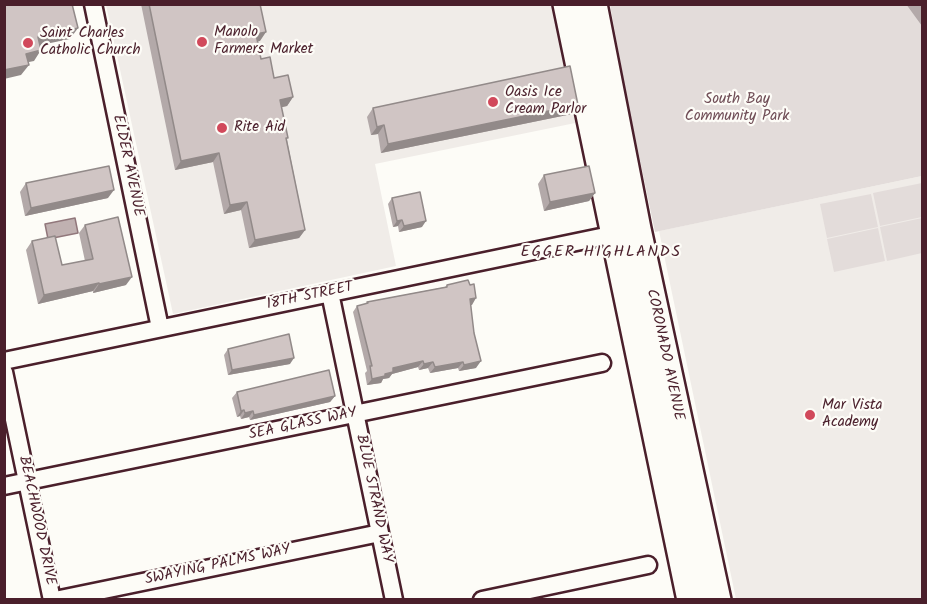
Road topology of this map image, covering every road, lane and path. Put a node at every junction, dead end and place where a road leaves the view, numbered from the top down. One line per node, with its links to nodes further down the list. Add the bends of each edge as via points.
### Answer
1 (93, 4): 6 (street, ELDER AVENUE)
2 (567, 4): 4 (main road, CORONADO AVENUE)
3 (593, 4): 19 (main road, CORONADO AVENUE)
4 (615, 234): 5 (street, 18TH STREET); 18 (main road, CORONADO AVENUE)
5 (330, 293): 6 (street, 18TH STREET); 10 (street, BLUE STRAND WAY)
6 (160, 328): 7 (street, 18TH STREET)
7 (4, 361)
8 (602, 363): 10 (street, SEA GLASS WAY)
9 (4, 372): 11 (street, BEACHWOOD DRIVE)
10 (356, 414): 11 (street, SEA GLASS WAY); 13 (street, BLUE STRAND WAY)
11 (27, 482): 12 (street, SEA GLASS WAY); 15 (street, BEACHWOOD DRIVE)
12 (4, 486)
13 (381, 533): 15 (street, SWAYING PALMS WAY); 16 (street, BLUE STRAND WAY)
14 (648, 565): 17 (street)
15 (53, 600)
16 (394, 600)
17 (482, 600)
18 (691, 600)
19 (717, 600)

